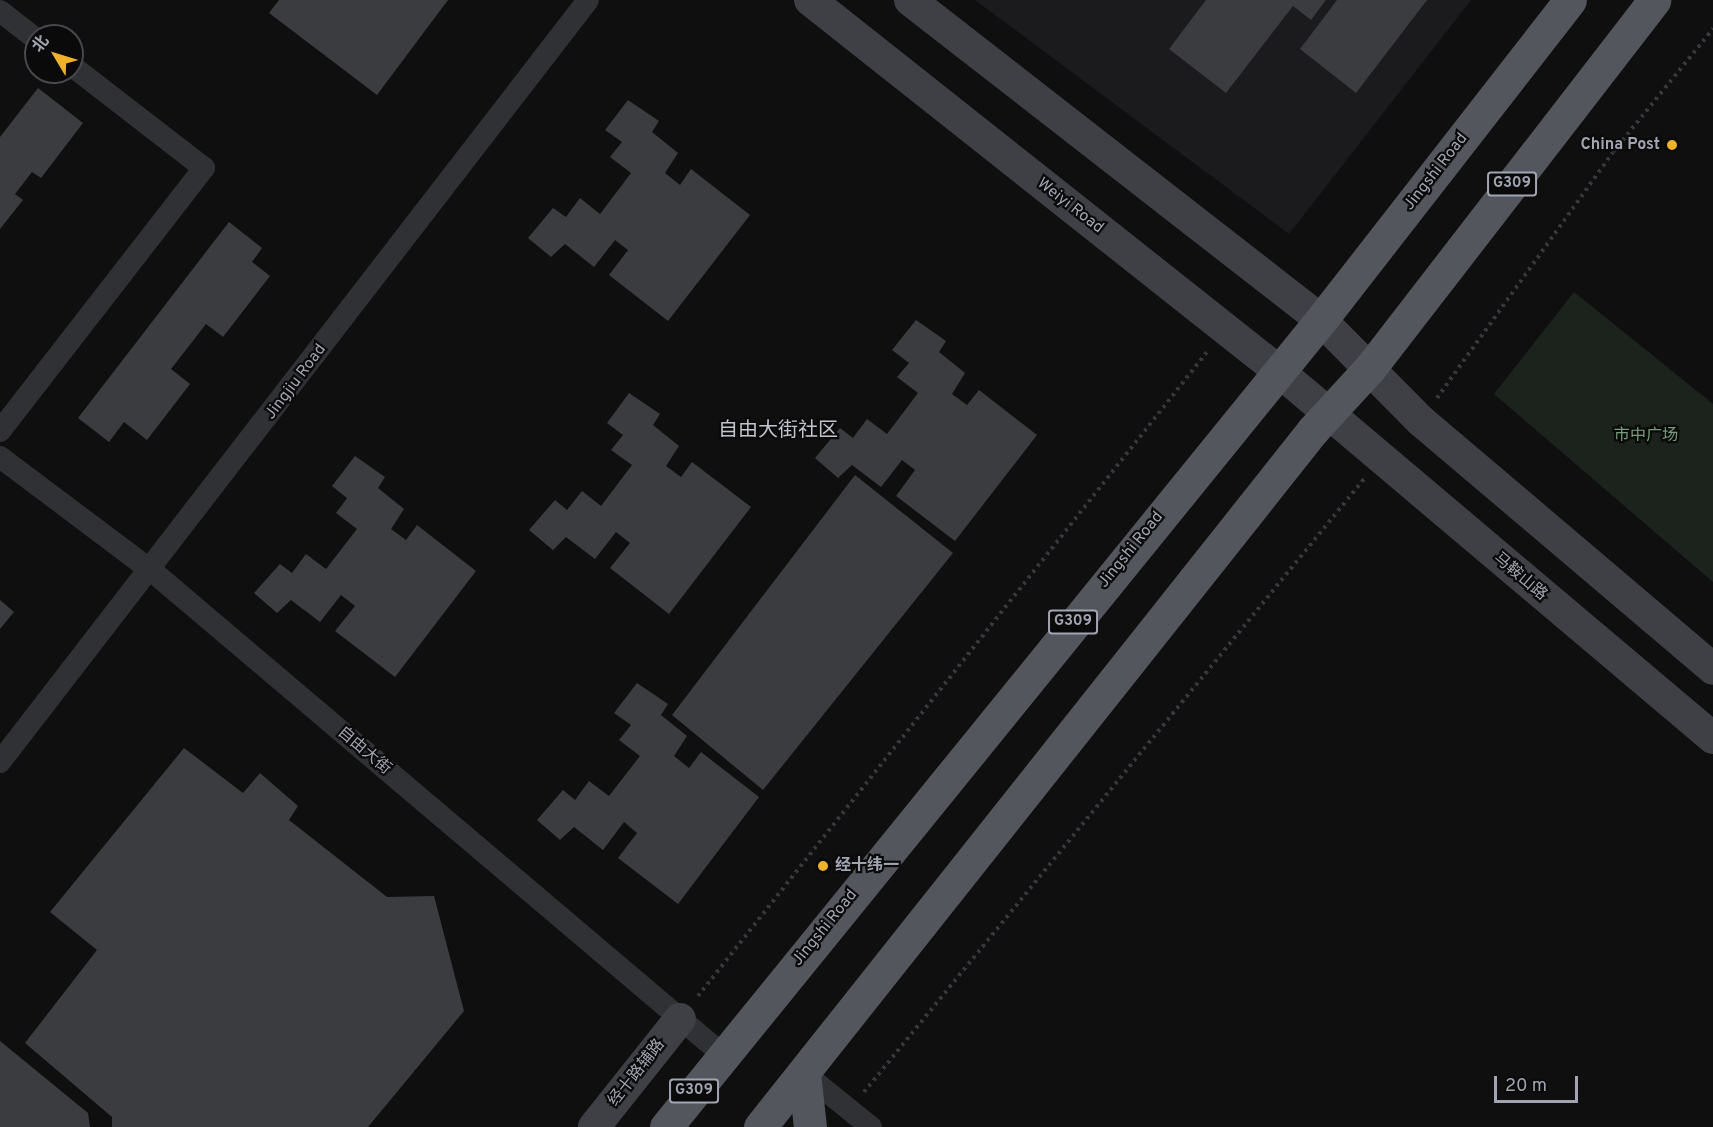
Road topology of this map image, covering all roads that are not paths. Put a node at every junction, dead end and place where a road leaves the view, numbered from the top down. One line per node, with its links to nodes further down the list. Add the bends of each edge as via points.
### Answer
1 (588, 0): 15 (street, Jingjiu Road)
2 (810, 0): 11 (main road, Weiyi Road)
3 (910, 0): 9 (main road)
4 (1570, 0): 9 (highway, Jingshi Road / G309)
5 (1654, 0): 10 (highway, G309)
6 (0, 11): 7 (street)
7 (24, 30)
8 (84, 75): 13 (street, via 204,168)
9 (1321, 320): 10 (main road); 11 (highway, Jingshi Road / G309)
10 (1370, 368): 12 (highway, G309); 16 (main road, via 1421,421)
11 (1276, 369): 12 (main road, Weiyi Road); 20 (highway, Jingshi Road / G309)
12 (1327, 416): 17 (main road, 马鞍山路); 21 (highway, G309)
13 (0, 431)
14 (0, 457): 15 (street, 自由大街)
15 (152, 571): 18 (street, Jingjiu Road); 19 (street, 自由大街)
16 (1713, 669)
17 (1713, 738)
18 (0, 762)
19 (680, 1019): 20 (street, 自由大街); 22 (main road, 经十路辅路)
20 (722, 1054): 23 (highway, Jingshi Road / G309)
21 (804, 1073): 24 (highway, G309); 25 (highway); 26 (street)
22 (594, 1127)
23 (666, 1127)
24 (760, 1127)
25 (810, 1127)
26 (871, 1127)

